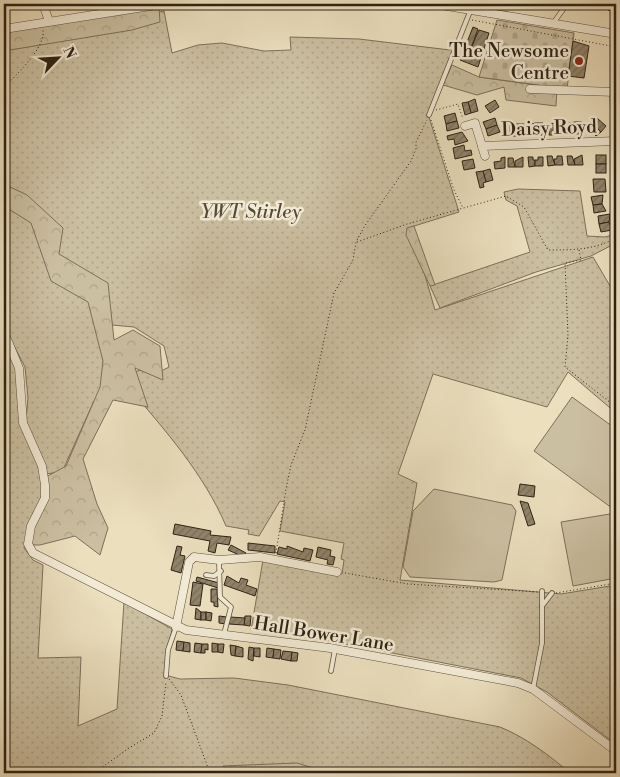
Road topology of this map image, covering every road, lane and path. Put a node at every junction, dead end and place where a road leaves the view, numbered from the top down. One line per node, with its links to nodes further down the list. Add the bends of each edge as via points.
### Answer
1 (43, 4): 7 (street)
2 (163, 4): 7 (street)
3 (435, 4): 5 (street)
4 (576, 4): 8 (lane, via 567,4)
5 (472, 6): 8 (street); 16 (lane)
6 (472, 20): 11 (path)
7 (45, 21): 9 (street); 13 (path, via 39,48)
8 (554, 22): 10 (street)
9 (4, 28)
10 (616, 34)
11 (616, 47)
12 (616, 77): 15 (street)
13 (4, 88)
14 (530, 89): 15 (street)
15 (614, 92): 18 (street)
16 (430, 113): 17 (path, via 458,104); 23 (path, via 454,190); 25 (path, via 411,161)
17 (465, 126): 20 (street, Daisy Royd, via 475,123)
18 (616, 128): 19 (street)
19 (616, 141): 20 (street, Daisy Royd); 21 (street)
20 (482, 146): 22 (street, Daisy Royd)
21 (616, 153)
22 (485, 156)
23 (463, 208): 25 (path); 26 (path, via 506,196 524,207 548,250)
24 (616, 238): 26 (path)
25 (356, 242): 30 (path, via 353,260 334,293 305,430 291,465)
26 (579, 250): 28 (path, via 580,260 564,263 568,335 565,367)
27 (4, 332): 38 (street, Hall Bower Lane, via 19,368 23,422 42,466 45,485 45,498 31,526 28,544 32,552)
28 (616, 407)
29 (219, 560): 30 (street, via 260,557); 31 (lane); 38 (street, via 200,557 189,562)
30 (274, 560): 32 (street)
31 (221, 571): 33 (lane, via 214,576); 39 (lane, via 220,596 231,607)
32 (337, 572): 35 (path, via 408,584)
33 (206, 574)
34 (616, 583): 36 (path)
35 (542, 591): 37 (lane)
36 (552, 594): 37 (lane)
37 (542, 606): 43 (lane, via 542,644)
38 (176, 627): 39 (street, Hall Bower Lane); 42 (lane, via 168,650)
39 (224, 634): 40 (street, Hall Bower Lane)
40 (336, 649): 41 (lane); 43 (street, Hall Bower Lane, via 518,683)
41 (331, 671)
42 (166, 676): 45 (path, via 162,716 154,733); 46 (path, via 181,695)
43 (533, 689): 44 (street, Hall Bower Lane)
44 (616, 751)
45 (94, 773)
46 (210, 773)

